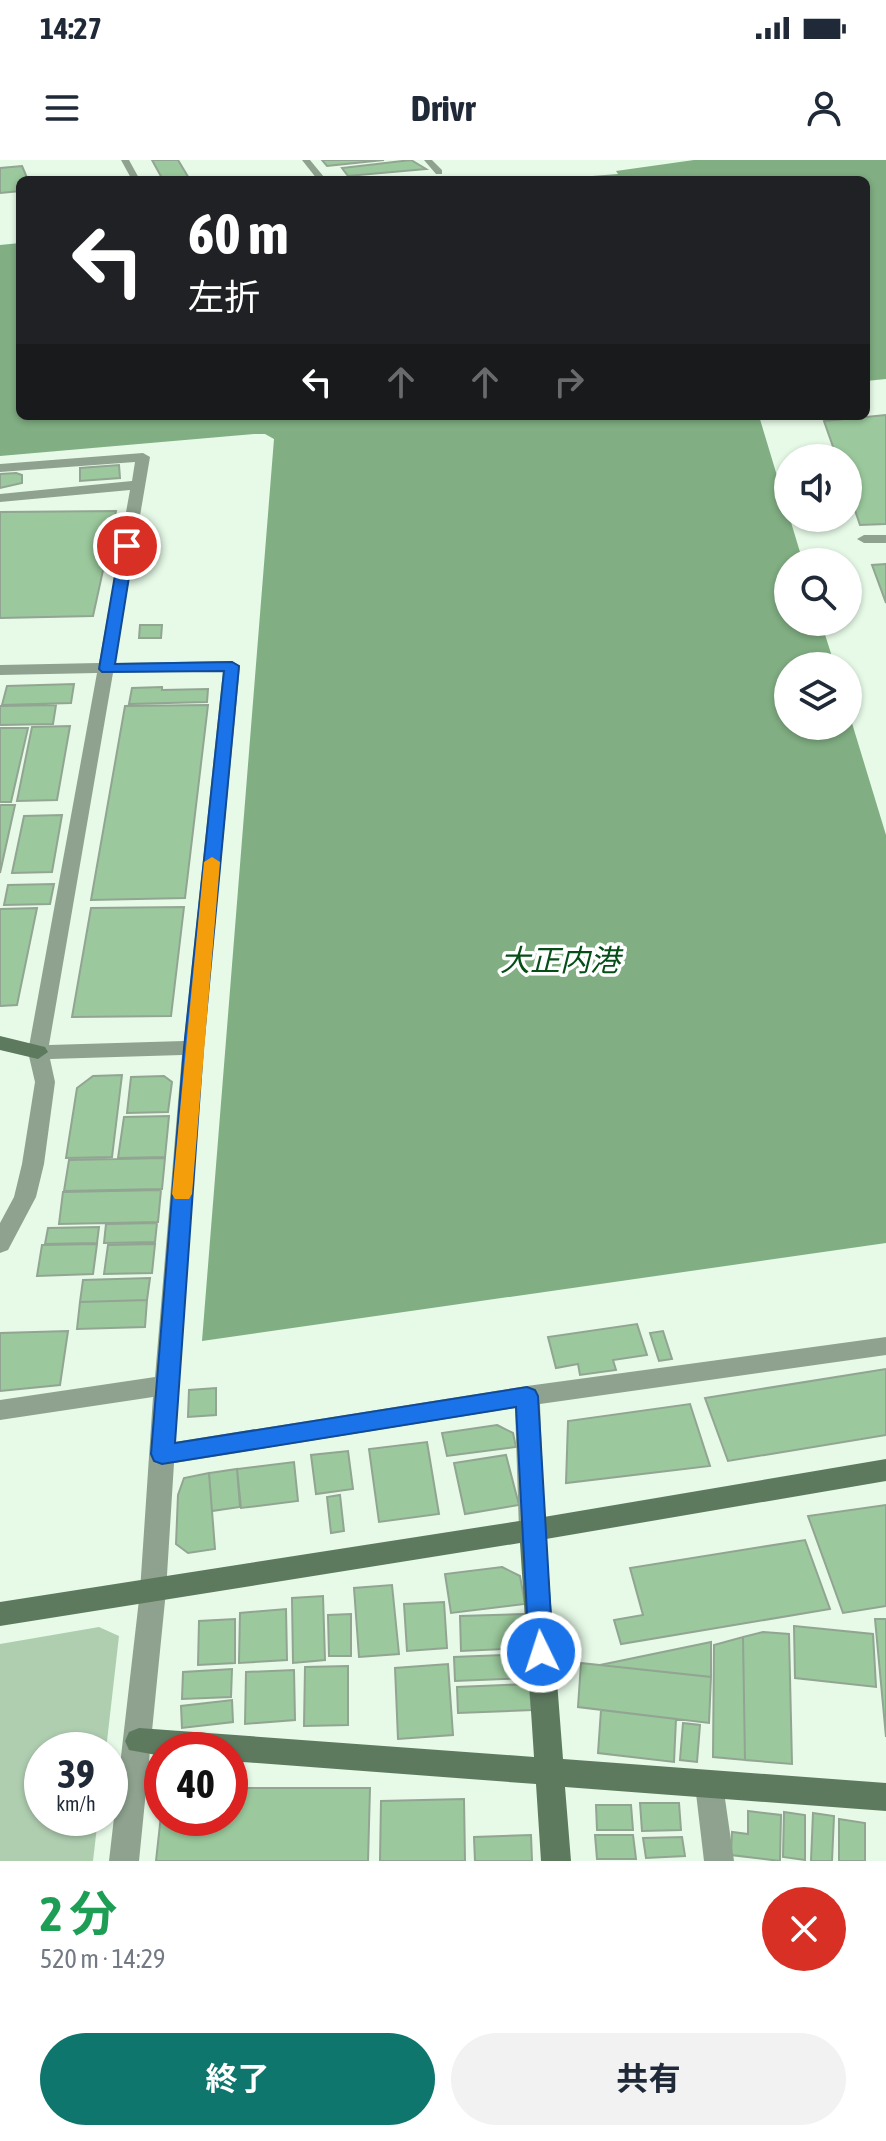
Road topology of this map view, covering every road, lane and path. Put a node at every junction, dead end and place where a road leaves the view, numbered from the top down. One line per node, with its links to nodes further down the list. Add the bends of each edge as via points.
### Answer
1 (306, 160): 4 (lane)
2 (428, 160): 3 (lane)
3 (439, 172)
4 (319, 176)
5 (36, 465): 6 (street); 7 (street, via 143,457); 8 (street)
6 (0, 468)
7 (137, 485): 8 (street); 12 (street)
8 (38, 494): 9 (street)
9 (0, 498)
10 (864, 539): 11 (street)
11 (886, 539)
12 (107, 669): 13 (street); 15 (street, via 232,666); 16 (street)
13 (0, 670)
14 (0, 1043): 16 (street)
15 (193, 1048): 16 (street); 19 (street)
16 (38, 1052): 17 (street, via 45,1082 33,1164 25,1197)
17 (0, 1244)
18 (886, 1346): 20 (street)
19 (166, 1385): 21 (street); 22 (street)
20 (527, 1396): 22 (street); 24 (street)
21 (0, 1410)
22 (162, 1454): 25 (street)
23 (886, 1470): 24 (street)
24 (532, 1530): 25 (street); 28 (street)
25 (153, 1591): 26 (street); 27 (street)
26 (0, 1614)
27 (139, 1741): 28 (street); 31 (street)
28 (550, 1774): 29 (street); 32 (street)
29 (709, 1785): 30 (street); 33 (street)
30 (886, 1797)
31 (124, 1861)
32 (556, 1861)
33 (719, 1861)

